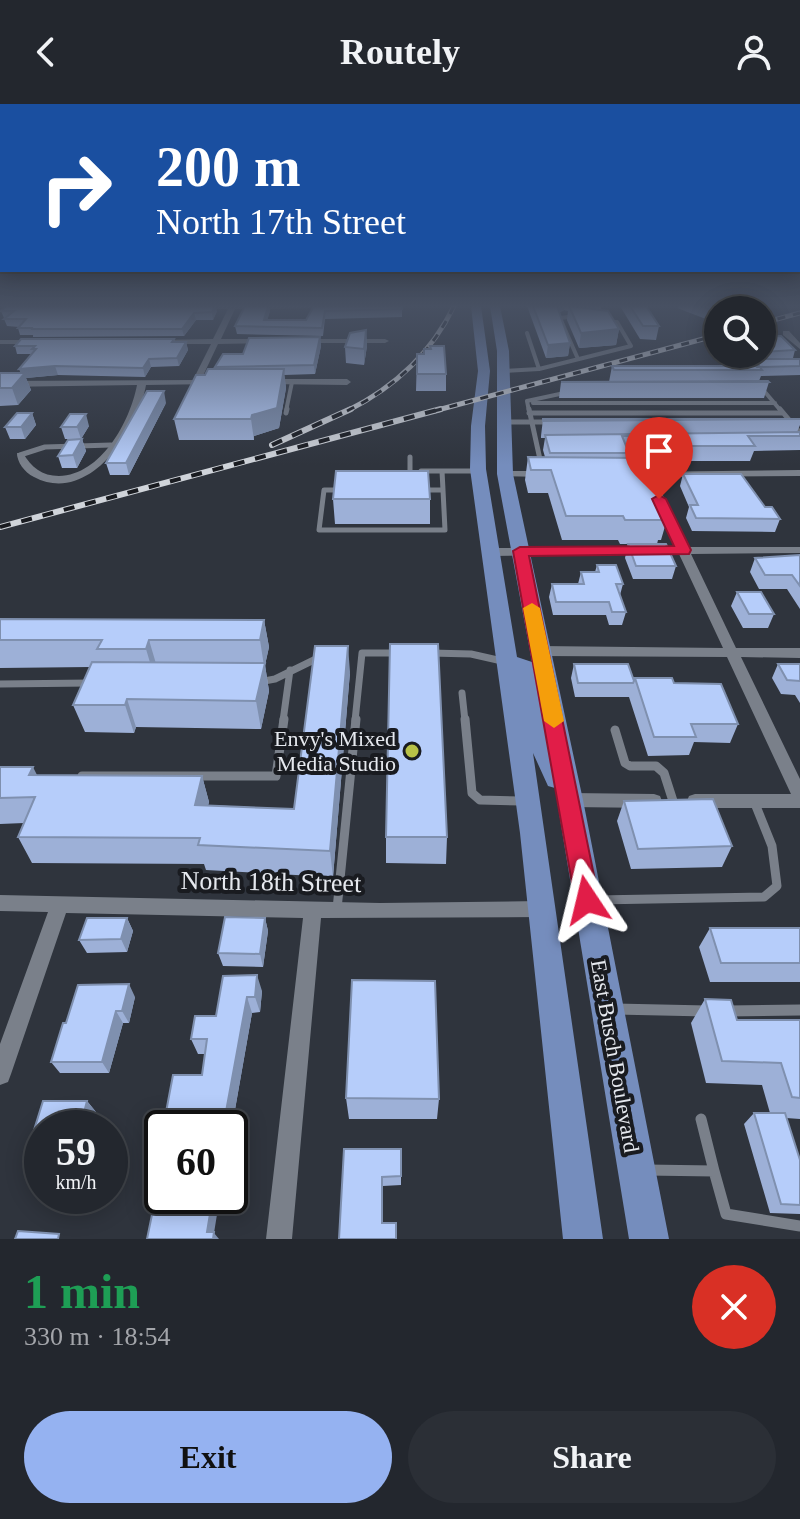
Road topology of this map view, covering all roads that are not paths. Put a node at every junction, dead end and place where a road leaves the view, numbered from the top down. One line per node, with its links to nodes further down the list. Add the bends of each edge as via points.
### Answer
1 (208, 359): 11 (street)
2 (483, 359): 28 (main road)
3 (494, 359): 10 (main road, via 495,367)
4 (502, 359): 10 (main road, East Busch Boulevard)
5 (536, 359): 9 (lane)
6 (578, 359): 9 (lane)
7 (776, 363): 8 (street)
8 (800, 363)
9 (539, 369): 10 (lane)
10 (504, 371): 29 (main road, East Busch Boulevard)
11 (196, 382): 12 (street); 16 (street)
12 (228, 382)
13 (260, 382): 14 (street)
14 (292, 382): 15 (street); 24 (lane)
15 (347, 382)
16 (142, 383): 17 (street); 41 (street, via 134,412)
17 (0, 384)
18 (577, 392): 21 (lane)
19 (609, 392): 22 (lane)
20 (750, 392): 23 (lane, via 765,392)
21 (527, 403): 22 (lane); 25 (lane)
22 (614, 403): 23 (lane); 26 (lane)
23 (775, 403): 27 (lane)
24 (286, 413)
25 (529, 413): 26 (lane); 30 (lane)
26 (618, 413): 27 (lane); 32 (lane)
27 (784, 413): 34 (lane)
28 (480, 414): 44 (main road, via 491,418 495,453); 48 (main road)
29 (503, 422): 30 (lane); 44 (main road, East Busch Boulevard)
30 (531, 422): 31 (lane); 35 (lane)
31 (562, 422)
32 (622, 422)
33 (776, 422): 34 (lane)
34 (791, 422): 38 (lane)
35 (533, 431): 36 (lane); 39 (lane)
36 (549, 431)
37 (783, 431): 38 (lane)
38 (799, 432)
39 (536, 444): 40 (lane); 50 (lane)
40 (552, 444)
41 (111, 445): 42 (lane, via 45,447); 42 (street, via 89,471 68,479 42,478 24,465)
42 (20, 455)
43 (410, 457): 46 (lane)
44 (505, 466): 50 (street); 57 (main road, East Busch Boulevard)
45 (394, 471): 46 (lane)
46 (410, 471): 47 (lane)
47 (442, 471): 48 (lane); 54 (lane)
48 (479, 471): 58 (main road)
49 (800, 473): 55 (street, via 639,474)
50 (543, 474): 51 (street)
51 (558, 474)
52 (353, 490): 54 (lane, via 324,490 319,530 445,530)
53 (413, 490): 54 (lane)
54 (443, 490)
55 (683, 550): 56 (street); 57 (street); 62 (street)
56 (800, 550)
57 (520, 551): 58 (street); 59 (main road, East Busch Boulevard)
58 (491, 552): 65 (main road)
59 (540, 651): 62 (street); 74 (main road, East Busch Boulevard)
60 (409, 653): 82 (lane, via 358,653)
61 (424, 653): 65 (lane, via 471,654)
62 (732, 653): 63 (street); 73 (street)
63 (800, 653)
64 (333, 656): 66 (lane, via 311,658)
65 (508, 662): 74 (main road, via 525,668 531,677 544,750); 75 (main road)
66 (290, 670): 67 (lane, via 269,682); 72 (lane, via 276,776)
67 (254, 682)
68 (95, 683): 69 (lane)
69 (0, 684)
70 (462, 693): 75 (lane, via 472,793 480,800)
71 (615, 730): 76 (lane, via 625,763 656,766 664,773)
72 (77, 776)
73 (800, 798): 77 (street)
74 (570, 800): 76 (street); 78 (main road, East Busch Boulevard)
75 (528, 801): 83 (main road)
76 (673, 801): 77 (street)
77 (754, 801): 78 (lane, via 777,866 777,886 764,897)
78 (587, 900): 84 (main road, East Busch Boulevard)
79 (0, 903): 80 (street, North 18th Street)
80 (60, 904): 81 (street, North 18th Street); 86 (street)
81 (313, 909): 82 (street, North 18th Street); 91 (street)
82 (337, 909): 83 (street, North 18th Street)
83 (541, 909): 92 (main road)
84 (605, 1009): 85 (lane); 88 (main road, East Busch Boulevard)
85 (800, 1010)
86 (0, 1074)
87 (701, 1119): 89 (lane)
88 (636, 1170): 89 (lane); 93 (main road, East Busch Boulevard)
89 (714, 1171): 90 (lane, via 726,1214)
90 (800, 1226)
91 (279, 1239)
92 (583, 1239)
93 (649, 1239)

